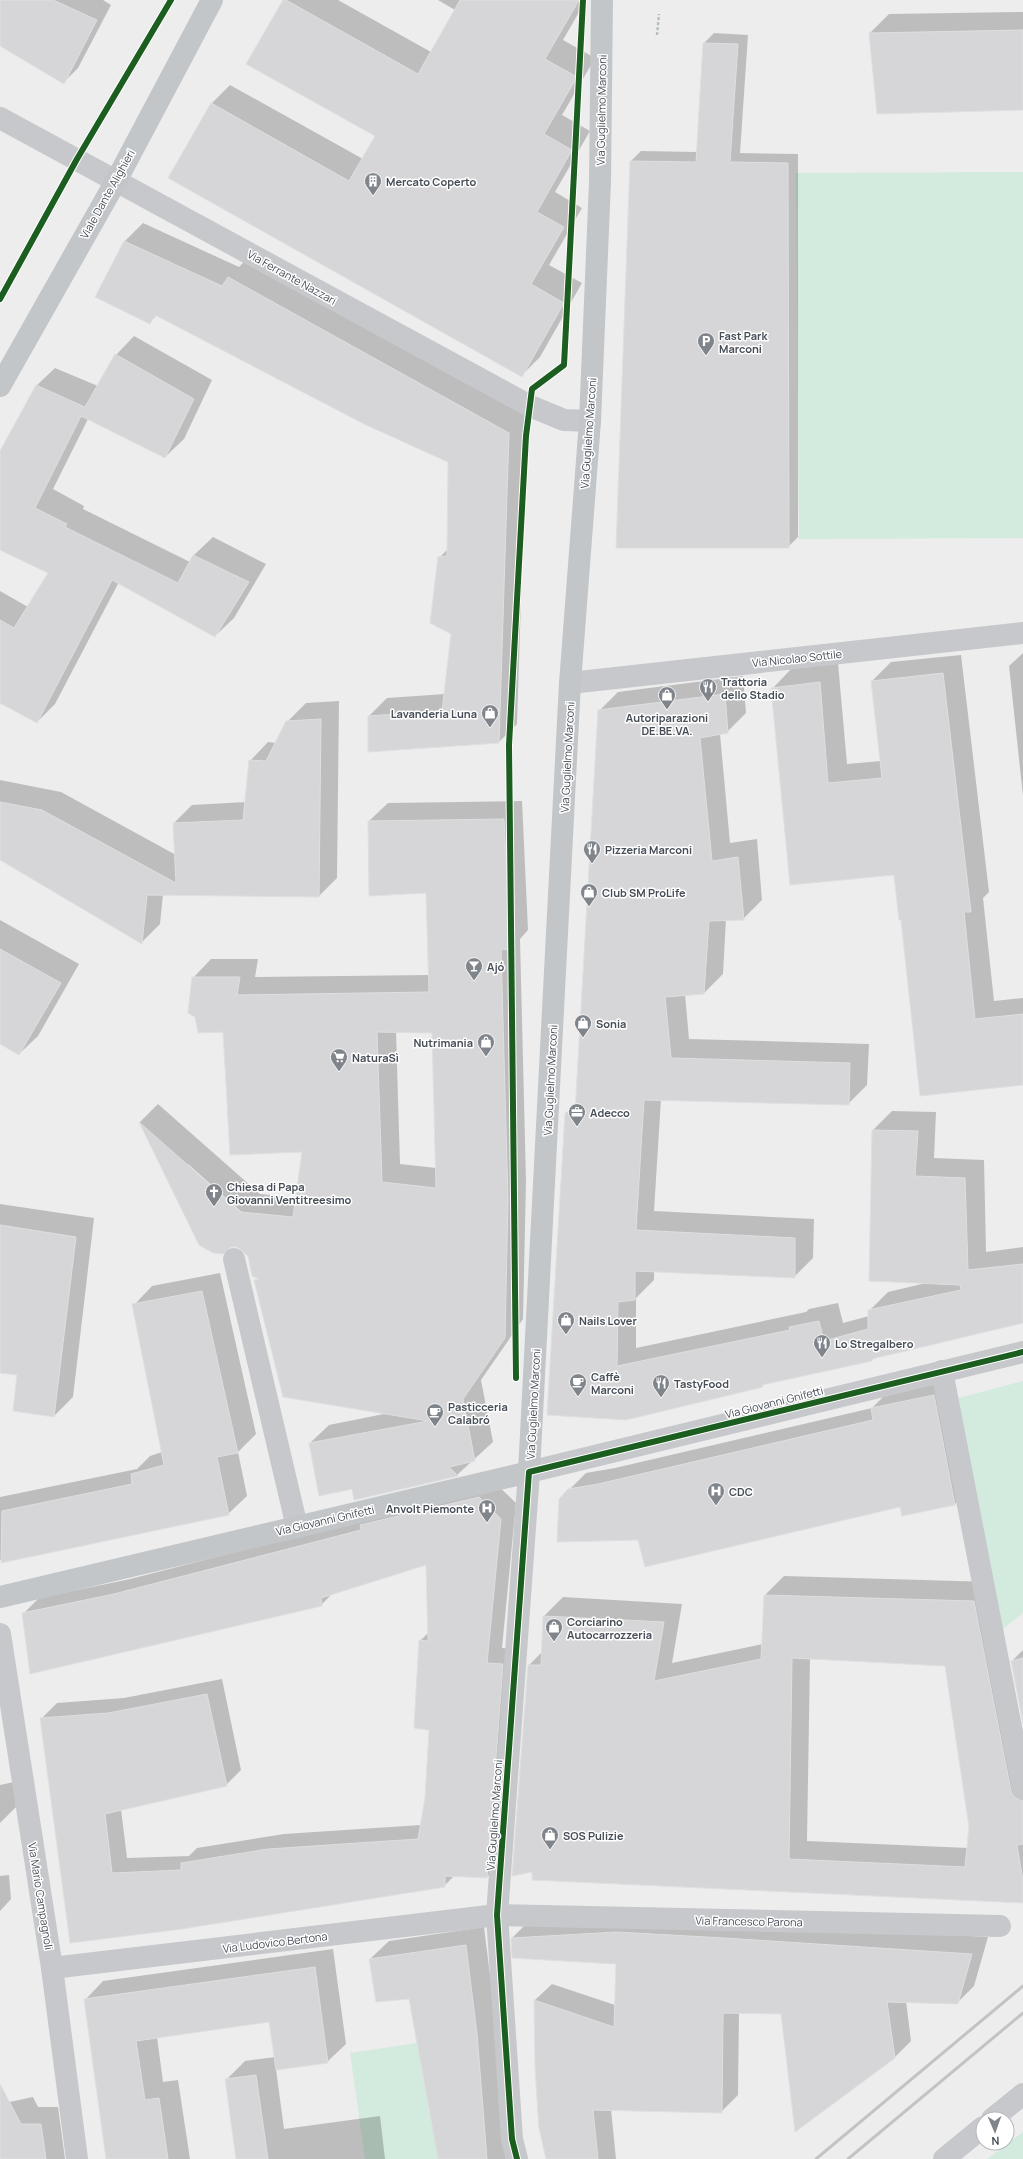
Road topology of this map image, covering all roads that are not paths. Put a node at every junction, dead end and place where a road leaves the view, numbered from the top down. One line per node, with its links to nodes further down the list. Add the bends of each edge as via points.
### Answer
1 (212, 0): 4 (main road, Viale Dante Alighieri)
2 (602, 0): 6 (main road, Via Guglielmo Marconi, via 600,182)
3 (0, 118): 4 (street, Via Ferrante Nazzari)
4 (116, 181): 5 (main road, Viale Dante Alighieri); 6 (street, Via Ferrante Nazzari, via 530,406 564,420)
5 (0, 386)
6 (590, 421): 8 (main road, Via Guglielmo Marconi)
7 (1023, 633): 8 (street, Via Nicolao Sottile)
8 (570, 683): 12 (main road, Via Guglielmo Marconi)
9 (234, 1259): 13 (street)
10 (1023, 1352): 11 (street, Via Giovanni Gnifetti)
11 (942, 1371): 12 (street, Via Giovanni Gnifetti); 16 (street)
12 (529, 1472): 13 (main road, Via Giovanni Gnifetti); 17 (street, Via Guglielmo Marconi)
13 (297, 1527): 14 (main road, Via Giovanni Gnifetti)
14 (0, 1597)
15 (0, 1634): 19 (street, Via Mario Campagnoli)
16 (1023, 1789)
17 (497, 1916): 18 (street, Via Francesco Parona); 19 (street, Via Ludovico Bertona); 24 (street, Via Guglielmo Marconi, via 512,2140)
18 (1000, 1926)
19 (52, 1968): 23 (street, Via Mario Campagnoli)
20 (1023, 2094): 21 (street)
21 (1002, 2111)
22 (975, 2134): 25 (street)
23 (77, 2159)
24 (517, 2159)
25 (944, 2159)

